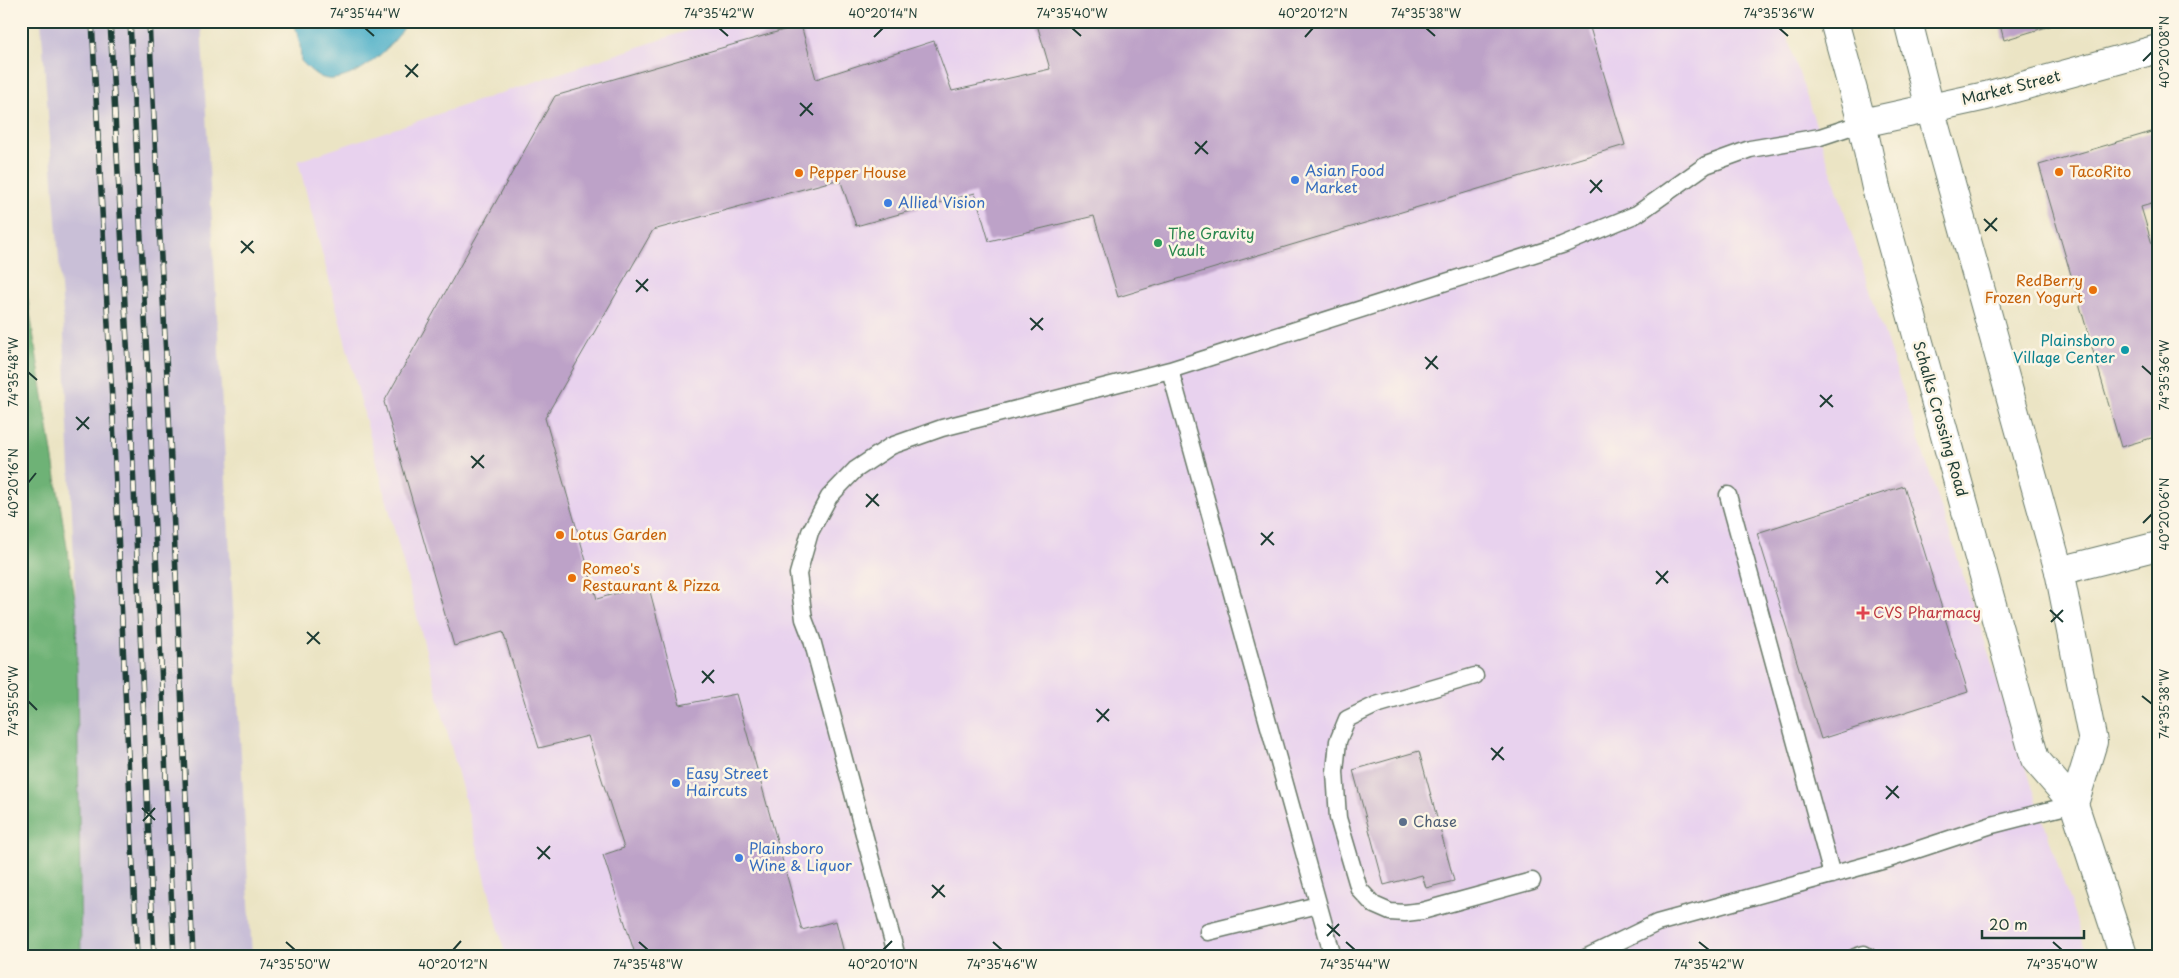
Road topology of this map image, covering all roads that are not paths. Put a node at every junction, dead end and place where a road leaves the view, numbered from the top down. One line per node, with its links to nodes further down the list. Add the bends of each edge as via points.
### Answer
1 (1834, 21): 5 (street, Schalks Crossing Road)
2 (1908, 21): 4 (street)
3 (2158, 49): 4 (street, Market Street)
4 (1930, 108): 5 (street, Market Street); 9 (street)
5 (1862, 123): 6 (lane, via 1820,136 1750,149 1706,165 1637,214 1562,245); 11 (street, Schalks Crossing Road, via 1876,188 2035,759)
6 (1170, 370): 14 (lane); 16 (lane, via 942,428 891,446 855,470 829,497 810,532 798,574 804,619 815,649)
7 (1728, 495): 12 (lane)
8 (2158, 546): 9 (street)
9 (2059, 571): 11 (street, via 2093,742)
10 (1475, 676): 13 (lane, via 1376,705 1347,719 1338,741 1335,772 1338,818 1359,889 1374,905 1390,912 1422,911)
11 (2074, 804): 12 (lane, via 1992,825); 21 (street, Schalks Crossing Road)
12 (1832, 875): 18 (lane, via 1657,923)
13 (1532, 881)
14 (1318, 905): 15 (lane); 17 (lane)
15 (1208, 932)
16 (897, 957)
17 (1333, 957)
18 (1587, 957)
19 (1856, 957): 20 (lane, via 1864,954)
20 (1869, 957)
21 (2124, 957)

